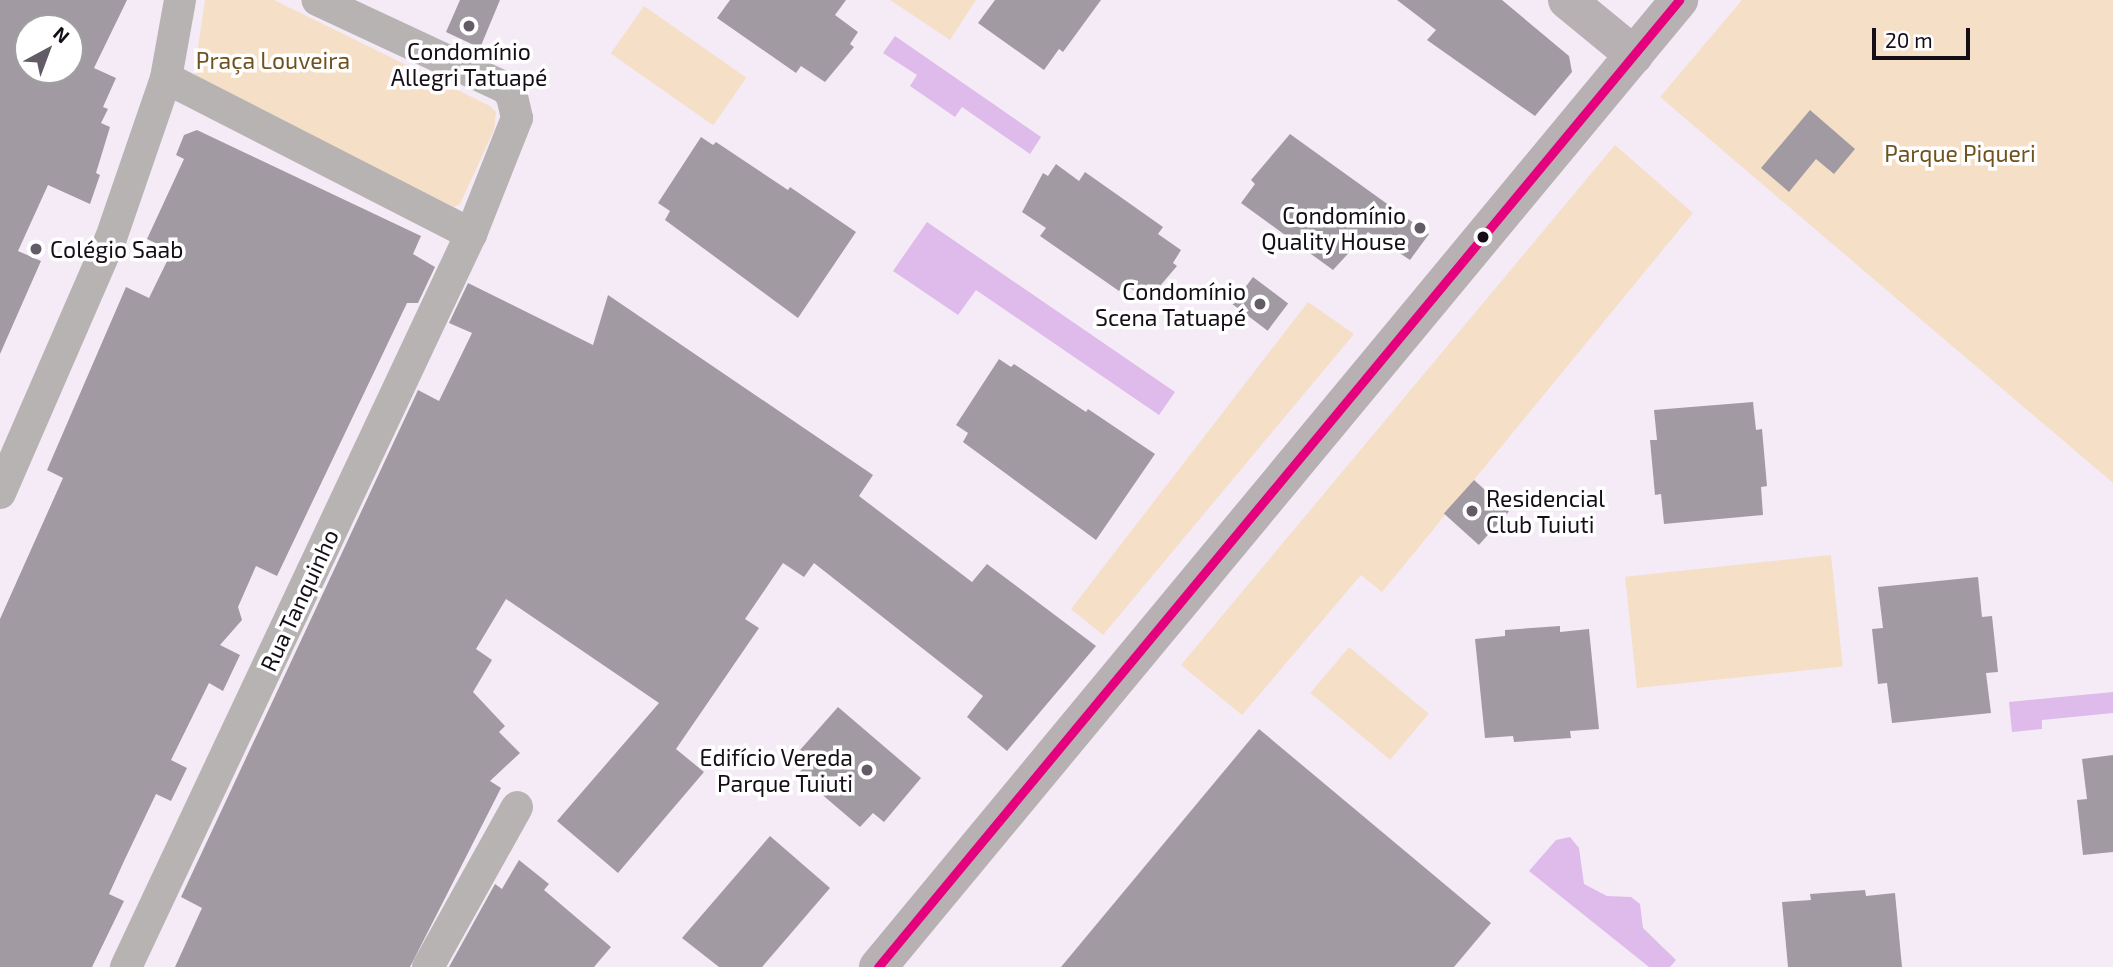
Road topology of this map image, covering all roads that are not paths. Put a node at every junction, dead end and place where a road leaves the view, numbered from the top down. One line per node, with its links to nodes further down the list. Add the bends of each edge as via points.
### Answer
1 (180, 0): 6 (street)
2 (317, 0): 7 (street, via 506,88 512,96 517,118)
3 (1567, 0): 5 (street)
4 (1679, 0): 5 (street)
5 (1634, 55): 12 (street)
6 (166, 78): 7 (street); 8 (street, via 97,274)
7 (471, 234): 10 (street, Rua Tanquinho)
8 (0, 493)
9 (517, 807): 11 (street)
10 (126, 967)
11 (428, 967)
12 (878, 967)

